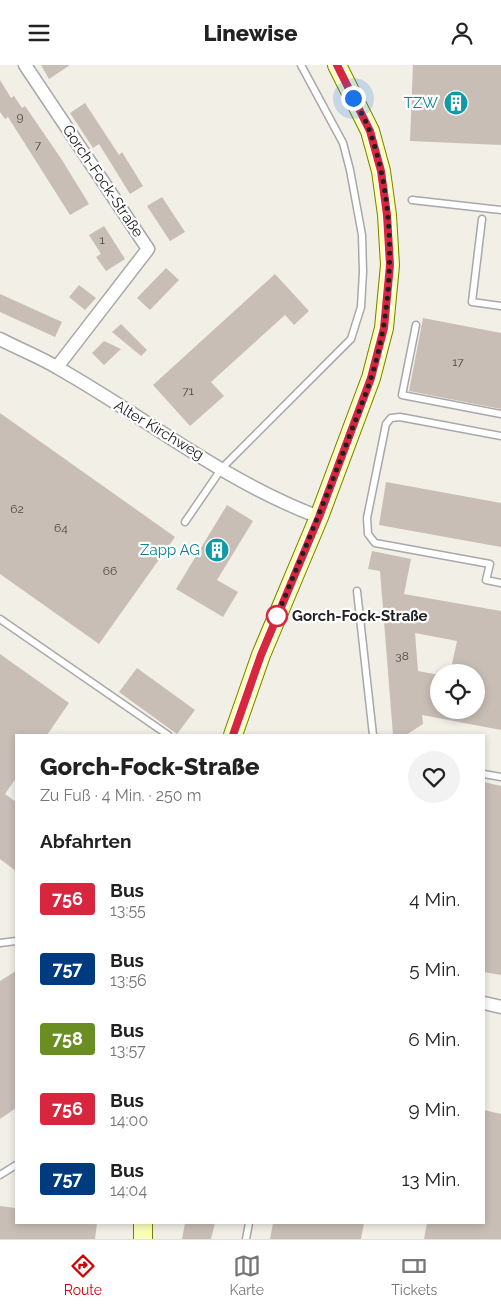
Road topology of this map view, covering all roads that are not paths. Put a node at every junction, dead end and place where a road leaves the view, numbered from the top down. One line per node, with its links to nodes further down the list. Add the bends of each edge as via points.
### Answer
1 (25, 65): 10 (street, Gorch-Fock-Straße, via 148,249)
2 (301, 65): 13 (lane, via 342,143 350,170 362,235 361,307 351,339)
3 (337, 65): 14 (street, via 370,131 381,171 390,265 384,328 371,378)
4 (412, 201): 5 (lane)
5 (501, 209)
6 (482, 219): 7 (lane, via 472,302)
7 (501, 306)
8 (416, 325): 11 (lane, via 402,395)
9 (0, 339): 10 (street, Alter Kirchweg)
10 (57, 367): 13 (street, Alter Kirchweg)
11 (501, 414)
12 (501, 436): 16 (lane, via 391,418 386,424 367,518 368,534 376,543 490,564 486,580)
13 (222, 468): 14 (street, Alter Kirchweg, via 285,504); 15 (lane)
14 (319, 517): 20 (street, via 276,618)
15 (186, 522)
16 (501, 583)
17 (357, 591): 21 (lane)
18 (0, 619): 19 (lane)
19 (167, 734)
20 (233, 734)
21 (373, 734)
22 (485, 774): 23 (lane)
23 (501, 777)
24 (15, 941): 25 (lane)
25 (0, 943)
26 (485, 1003): 27 (street)
27 (501, 1007)
28 (15, 1166): 29 (lane)
29 (0, 1175)
30 (143, 1224): 32 (street)
31 (249, 1224): 33 (lane)
32 (143, 1239)
33 (246, 1239)

